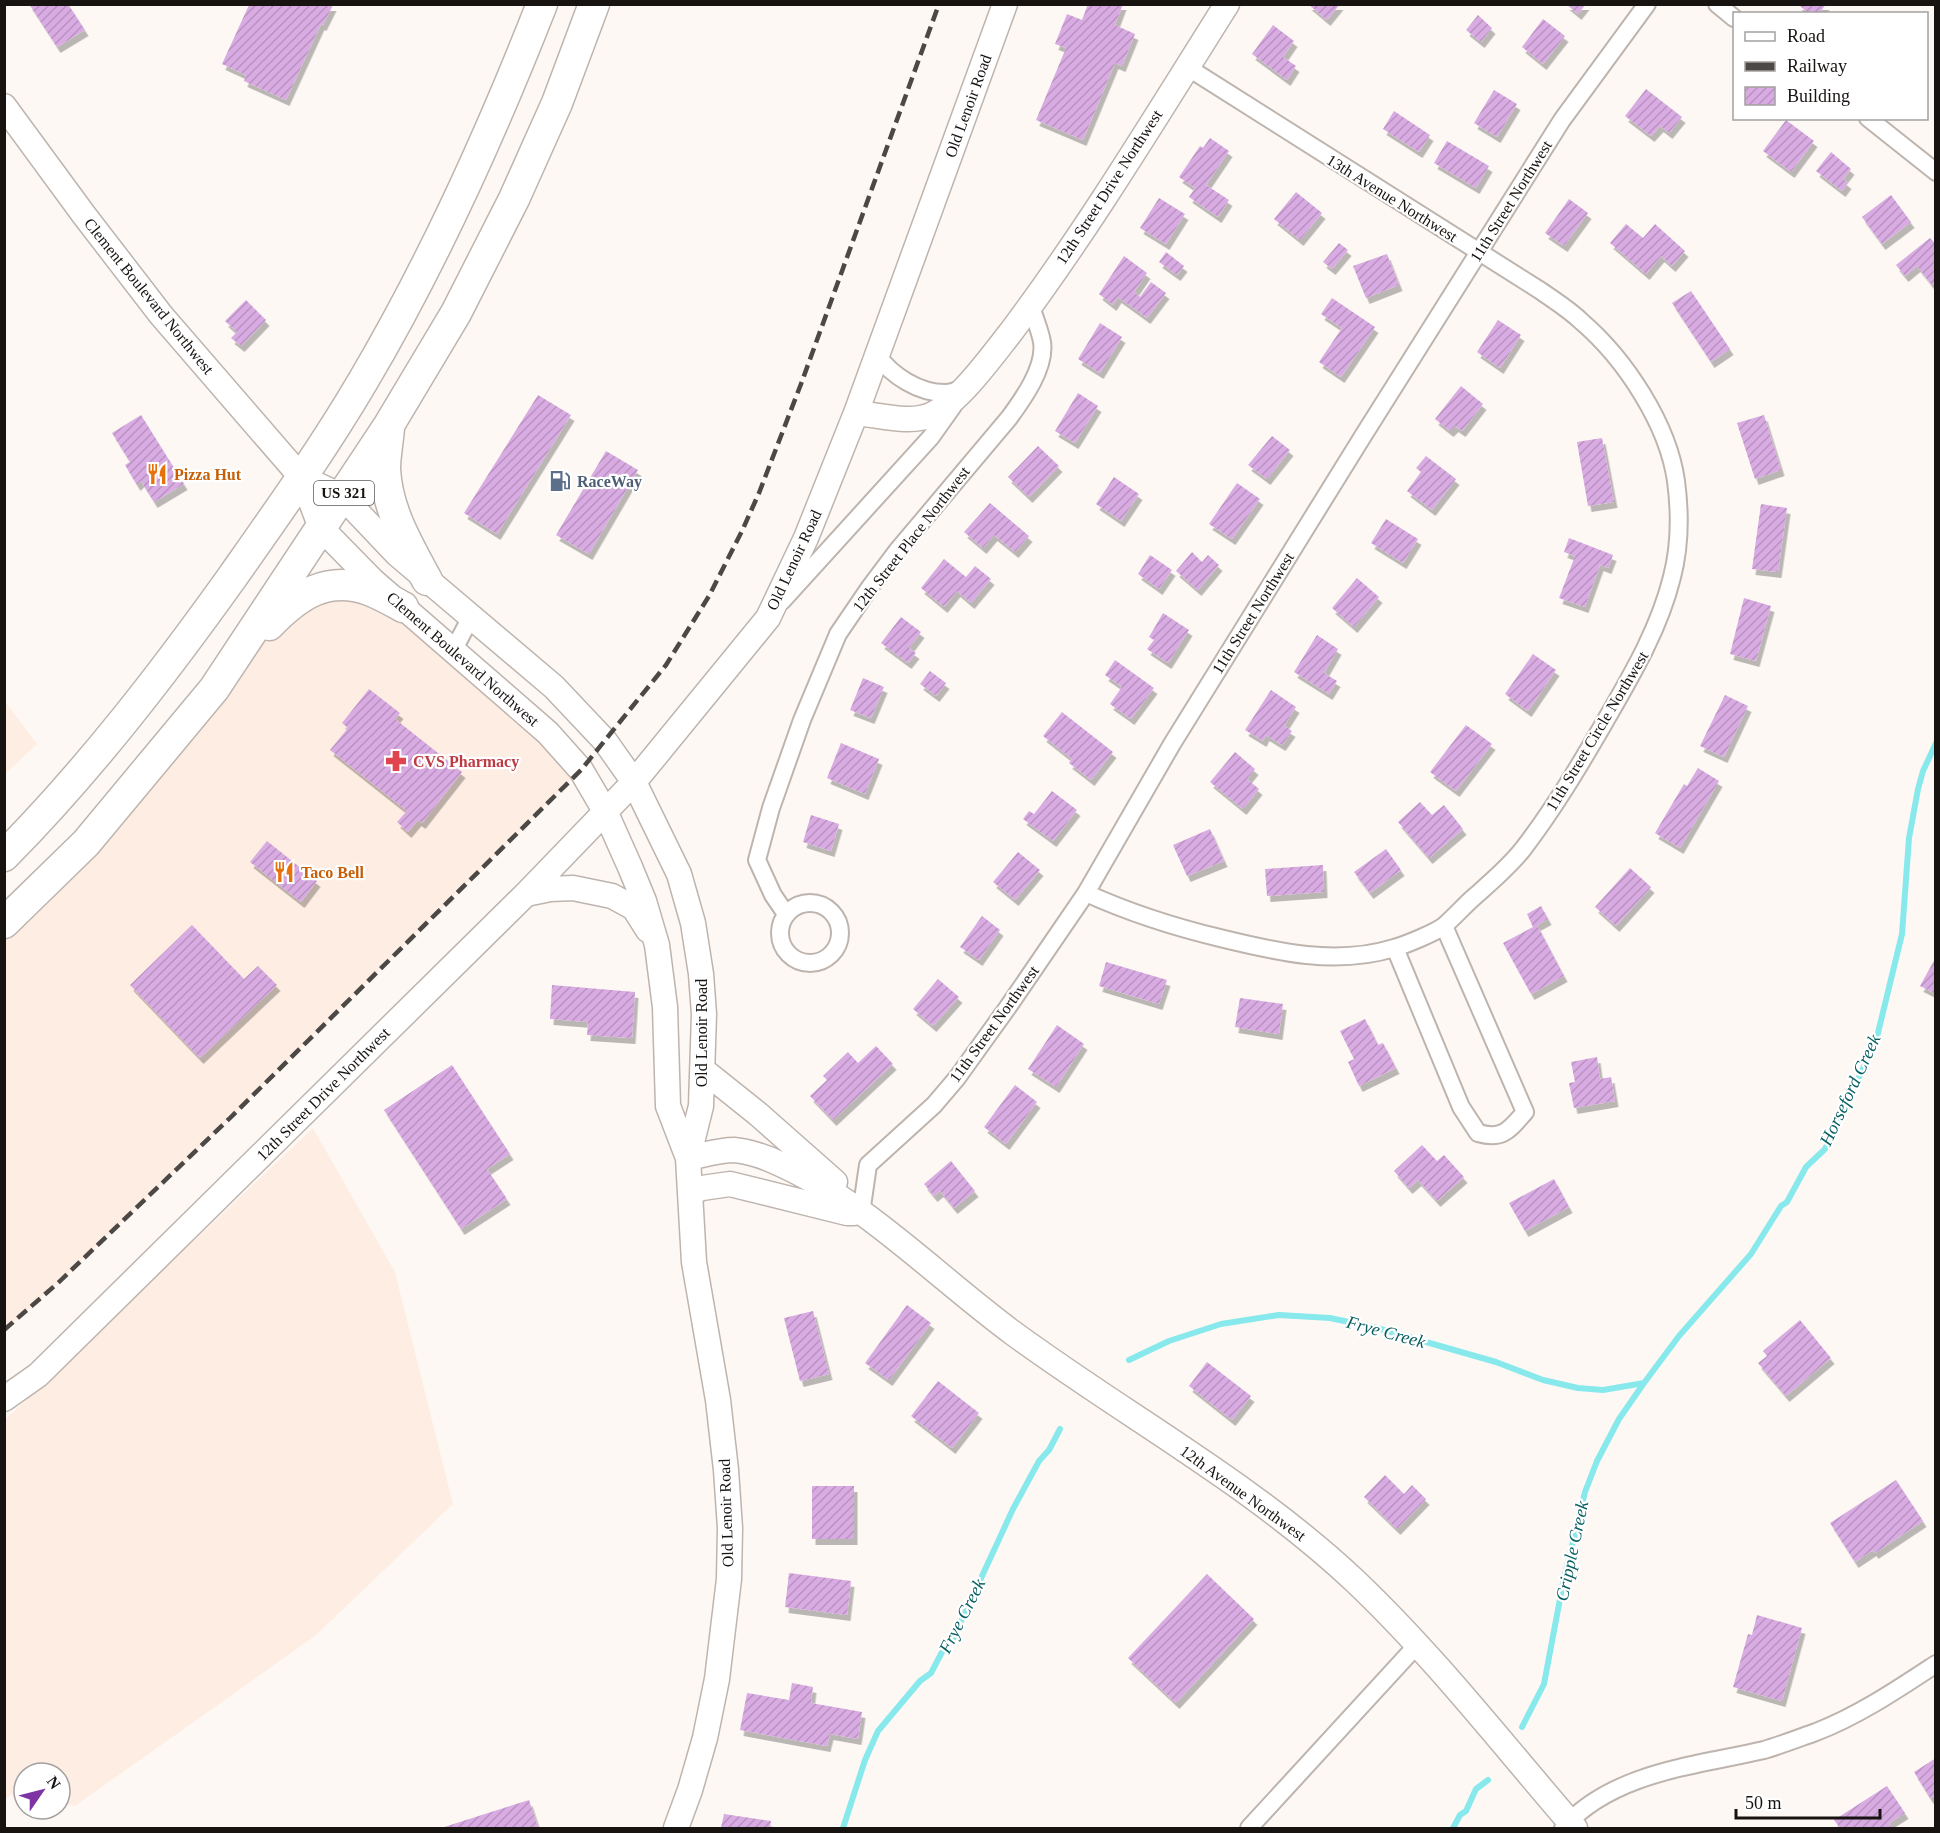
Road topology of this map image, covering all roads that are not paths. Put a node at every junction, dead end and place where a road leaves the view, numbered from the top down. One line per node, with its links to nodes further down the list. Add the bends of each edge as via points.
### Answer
1 (542, 4): 18 (highway, US 321, via 468,181 418,283 363,382)
2 (594, 4): 17 (highway, US 321, via 514,199 456,313)
3 (1005, 4): 14 (main road, Old Lenoir Road)
4 (1227, 4): 8 (main road, 12th Street Drive Northwest)
5 (1647, 4): 12 (street, 11th Street Northwest, via 1562,120)
6 (1717, 4): 7 (street)
7 (1733, 17)
8 (1187, 67): 12 (street, 13th Avenue Northwest); 13 (main road, 12th Street Drive Northwest)
9 (4, 106): 18 (main road, Clement Boulevard Northwest, via 161,315)
10 (1870, 120): 11 (street)
11 (1935, 172)
12 (1479, 253): 19 (street, 13th Avenue Northwest, via 1582,321 1612,351 1657,422); 31 (street, 11th Street Northwest, via 1172,744)
13 (1030, 306): 15 (main road, 12th Street Drive Northwest); 33 (street, 12th Street Place Northwest, via 1042,344 1039,366 1028,392 870,587 838,634 816,682 771,808 757,860)
14 (877, 355): 15 (street, via 913,386 929,392 948,393 964,387); 16 (main road, Old Lenoir Road)
15 (978, 373): 16 (main road, via 948,404 923,418); 25 (street, 12th Street Drive Northwest, via 931,438)
16 (856, 413): 25 (main road, Old Lenoir Road, via 806,538)
17 (389, 425): 20 (highway, US 321); 22 (highway, via 385,469 391,507)
18 (302, 478): 20 (main road, Clement Boulevard Northwest); 21 (main road, Clement Boulevard Northwest); 30 (highway, US 321, via 174,658 54,805)
19 (1676, 488): 35 (street, 11th Street Circle Northwest, via 1678,514 1672,577 1651,639 1562,795 1521,851)
20 (342, 496): 21 (highway, US 321); 22 (main road, Clement Boulevard Northwest)
21 (321, 528): 23 (main road, Clement Boulevard Northwest); 27 (highway, US 321)
22 (427, 580): 24 (main road, Clement Boulevard Northwest)
23 (403, 607): 26 (main road, Clement Boulevard Northwest); 27 (highway, via 369,590 341,584 312,590 287,607)
24 (471, 616): 26 (street); 28 (main road, Clement Boulevard Northwest, via 554,687 605,741)
25 (768, 618): 28 (main road, Old Lenoir Road)
26 (453, 651): 29 (main road, Clement Boulevard Northwest, via 548,733 580,770)
27 (230, 665): 34 (highway, US 321, via 86,843)
28 (634, 782): 29 (main road, 12th Street Drive Northwest); 38 (main road, Old Lenoir Road, via 679,874 693,923 703,1004)
29 (605, 811): 32 (main road, 12th Street Drive Northwest); 36 (main road, Old Lenoir Road, via 644,901)
30 (4, 856)
31 (1086, 893): 37 (street, 11th Street Circle Northwest, via 1161,923 1275,952 1329,957); 41 (street, 11th Street Northwest, via 957,1078 934,1105 868,1165)
32 (526, 894): 36 (main road, via 573,888 612,896 634,908); 42 (main road, 12th Street Drive Northwest, via 47,1366)
33 (786, 914)
34 (4, 923)
35 (1444, 926): 37 (street, 11th Street Circle Northwest); 37 (street, via 1525,1112 1505,1133 1491,1137 1478,1133 1461,1107)
36 (657, 945): 39 (main road, Old Lenoir Road, via 665,1007 668,1106)
37 (1395, 948)
38 (702, 1070): 39 (main road, Old Lenoir Road, via 701,1106); 41 (main road, 12th Avenue Northwest, via 828,1174)
39 (688, 1158): 40 (main road, Old Lenoir Road); 41 (main road, 12th Avenue Northwest, via 734,1150 774,1161 820,1183)
40 (690, 1193): 41 (main road, via 730,1184 847,1213); 46 (main road, Old Lenoir Road, via 694,1262 718,1400 730,1528 717,1679 705,1738)
41 (861, 1213): 43 (main road, 12th Avenue Northwest, via 1012,1332 1199,1459 1303,1536)
42 (4, 1399)
43 (1417, 1645): 45 (main road, 12th Avenue Northwest); 47 (street)
44 (1935, 1664): 45 (street, via 1818,1731 1767,1749 1635,1781 1589,1805)
45 (1569, 1826)
46 (676, 1828)
47 (1249, 1828)

